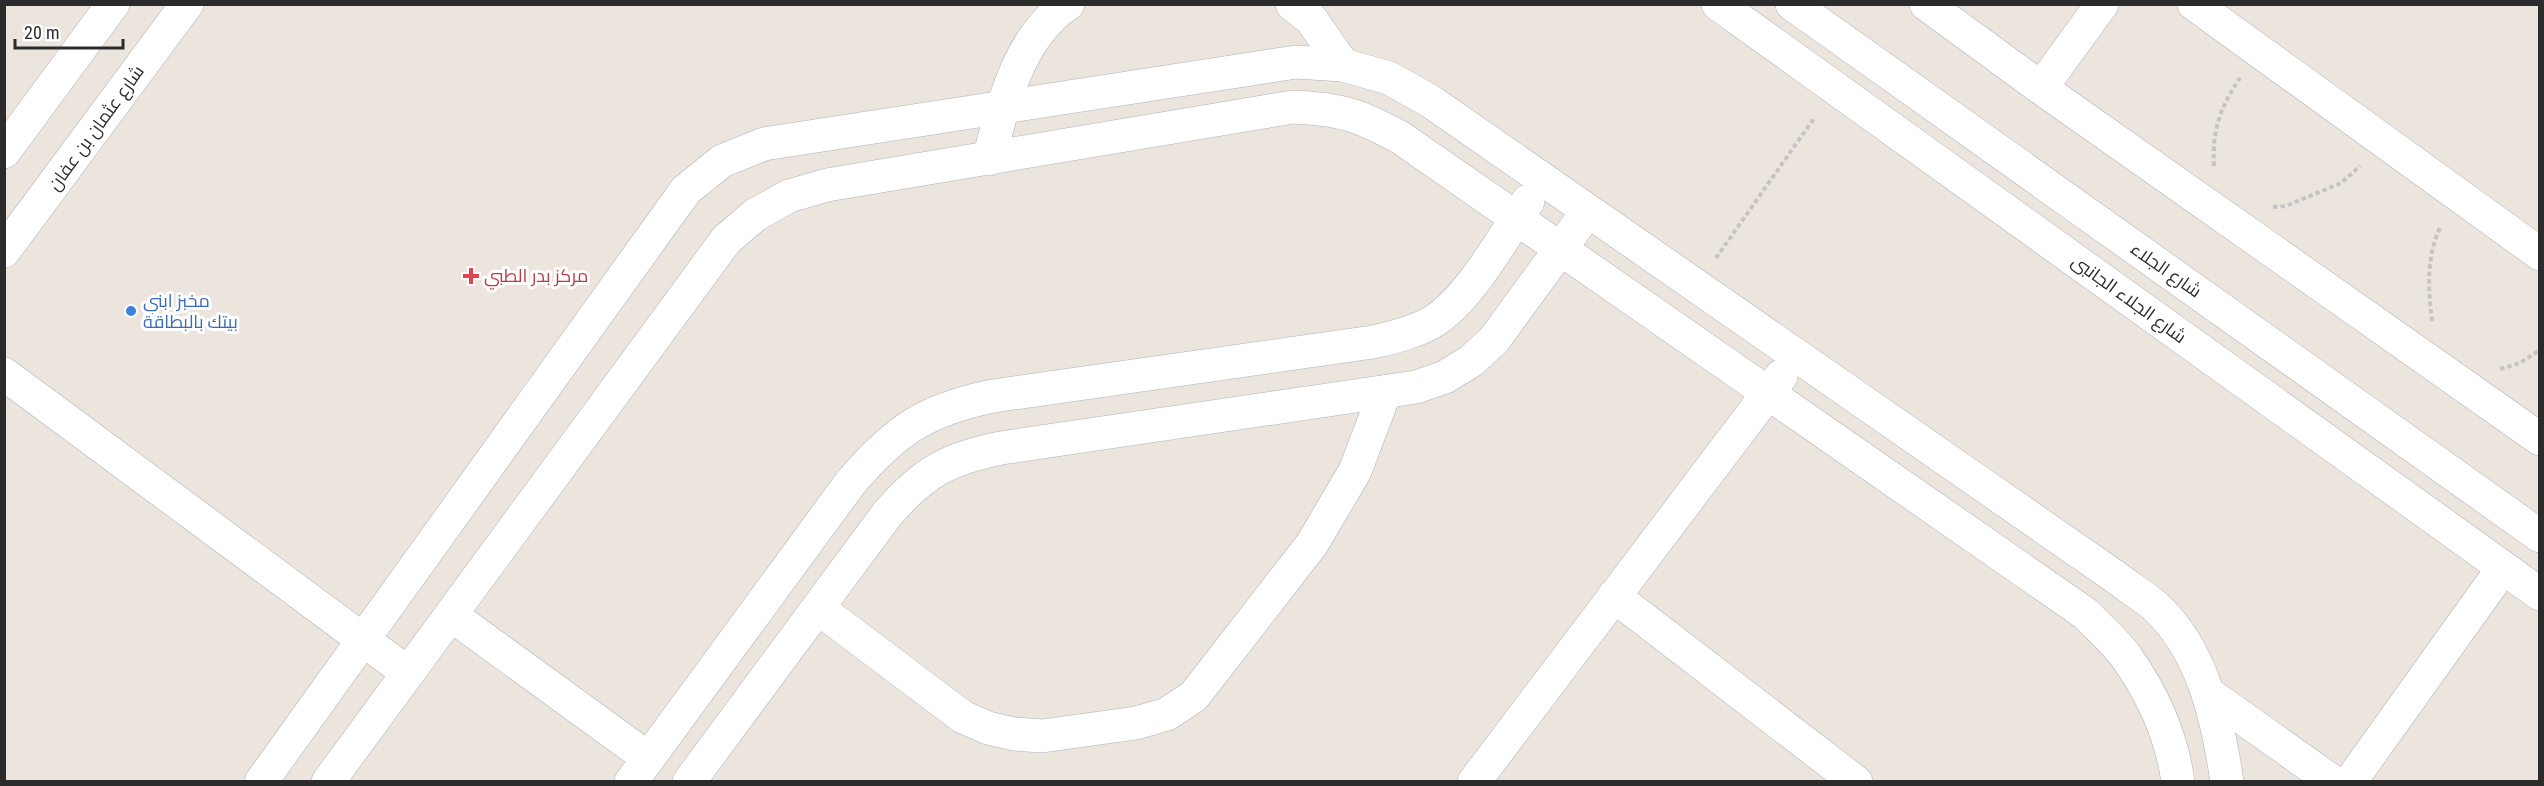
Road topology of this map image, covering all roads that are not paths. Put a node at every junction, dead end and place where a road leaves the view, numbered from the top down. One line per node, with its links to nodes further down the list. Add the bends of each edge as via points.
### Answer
1 (113, 4): 13 (street)
2 (187, 4): 19 (street, شارع عثمان بن عفان)
3 (1068, 4): 12 (street, via 1022,55)
4 (1292, 4): 10 (street, via 1311,19)
5 (1718, 4): 27 (street, شارع الجلاء الجانبى)
6 (1792, 4): 26 (street, شارع الجلاء)
7 (1926, 4): 11 (street)
8 (2102, 4): 11 (street)
9 (2194, 4): 20 (street)
10 (1343, 65): 12 (street, via 1296,62); 15 (street, via 1389,78 1430,101)
11 (2041, 88): 25 (street)
12 (1002, 107): 14 (street); 32 (street, via 764,144 722,161 686,190)
13 (4, 152)
14 (989, 159): 17 (street, via 1255,111 1330,109 1366,119 1401,138); 31 (street, via 827,185 789,196 755,215 726,240)
15 (1543, 180): 16 (street); 17 (street)
16 (1588, 211): 18 (street); 21 (street)
17 (1516, 218): 18 (street); 35 (street, via 1459,300 1434,321 1405,335 993,396 958,403 916,422 880,448 851,482)
18 (1560, 249): 23 (street, via 1494,340 1471,361 1416,387); 24 (street)
19 (4, 251)
20 (2540, 254)
21 (1796, 355): 24 (street); 34 (street, via 2156,607 2188,647)
22 (4, 374): 32 (street)
23 (1385, 392): 30 (street, via 968,454 937,468 910,488); 30 (street, via 1355,471 1312,544 1194,696 1167,714 1136,723 1042,736 988,728 963,717)
24 (1768, 393): 29 (street); 42 (street, via 2086,614 2126,657 2157,707)
25 (2540, 439)
26 (2540, 536)
27 (2503, 568): 28 (street, شارع الجلاء الجانبى); 45 (street)
28 (2540, 594)
29 (1614, 596): 36 (street); 40 (street)
30 (818, 608): 39 (street)
31 (451, 615): 33 (street); 35 (street)
32 (363, 639): 33 (street); 37 (street)
33 (408, 673): 38 (street)
34 (2209, 694): 43 (street); 44 (street)
35 (639, 770)
36 (1820, 771): 41 (street)
37 (261, 782)
38 (328, 782)
39 (689, 782)
40 (1474, 782)
41 (1856, 782)
42 (2178, 782)
43 (2227, 782)
44 (2333, 782)
45 (2350, 782)

